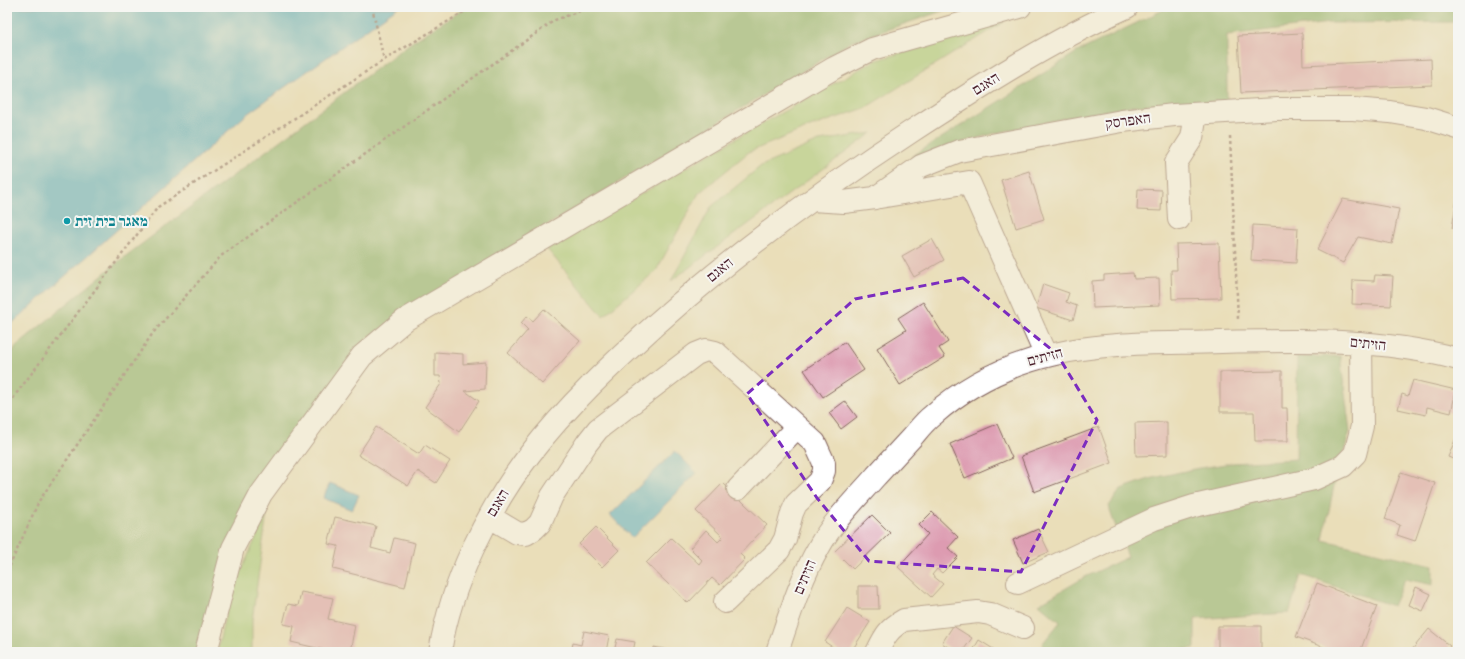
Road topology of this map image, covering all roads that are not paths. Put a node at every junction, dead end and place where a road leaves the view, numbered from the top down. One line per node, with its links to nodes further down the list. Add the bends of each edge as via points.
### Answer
1 (1020, 7): 17 (street, via 872,49 834,68 405,320 362,356 261,494 233,548)
2 (1127, 7): 6 (street, האגם, via 1050,46 970,94)
3 (1196, 114): 4 (street, האפרסק, via 1277,109 1353,109 1426,118); 5 (street, האפרסק, via 1122,121 959,151 921,166); 7 (street, via 1192,138 1176,163)
4 (1458, 128)
5 (875, 198): 6 (street, האפרסק, via 844,202); 9 (street, via 969,182)
6 (812, 200): 13 (street, האגם, via 700,286 615,362 569,408 530,454)
7 (1179, 219)
8 (1361, 343): 9 (street, הזיתים, via 1305,340 1105,346); 10 (street, הזיתים, via 1417,350); 14 (street, via 1362,426 1355,454 1343,466 1314,479 1194,506 1154,519)
9 (1046, 356): 19 (street, הזיתים, via 988,377 950,401 931,416 839,517 819,546 806,572)
10 (1458, 359)
11 (797, 427): 12 (street); 13 (street, via 721,357 706,350 696,354 598,429 552,496 540,523 534,529 526,534 517,533); 15 (street, via 815,443 824,463 820,481 796,504 779,550)
12 (738, 489)
13 (490, 517): 18 (street, האגם, via 474,547 455,594)
14 (1018, 583)
15 (725, 602)
16 (1022, 628): 20 (street, via 990,614 978,612 904,620 885,634)
17 (206, 652)
18 (440, 652)
19 (777, 652)
20 (877, 652)

